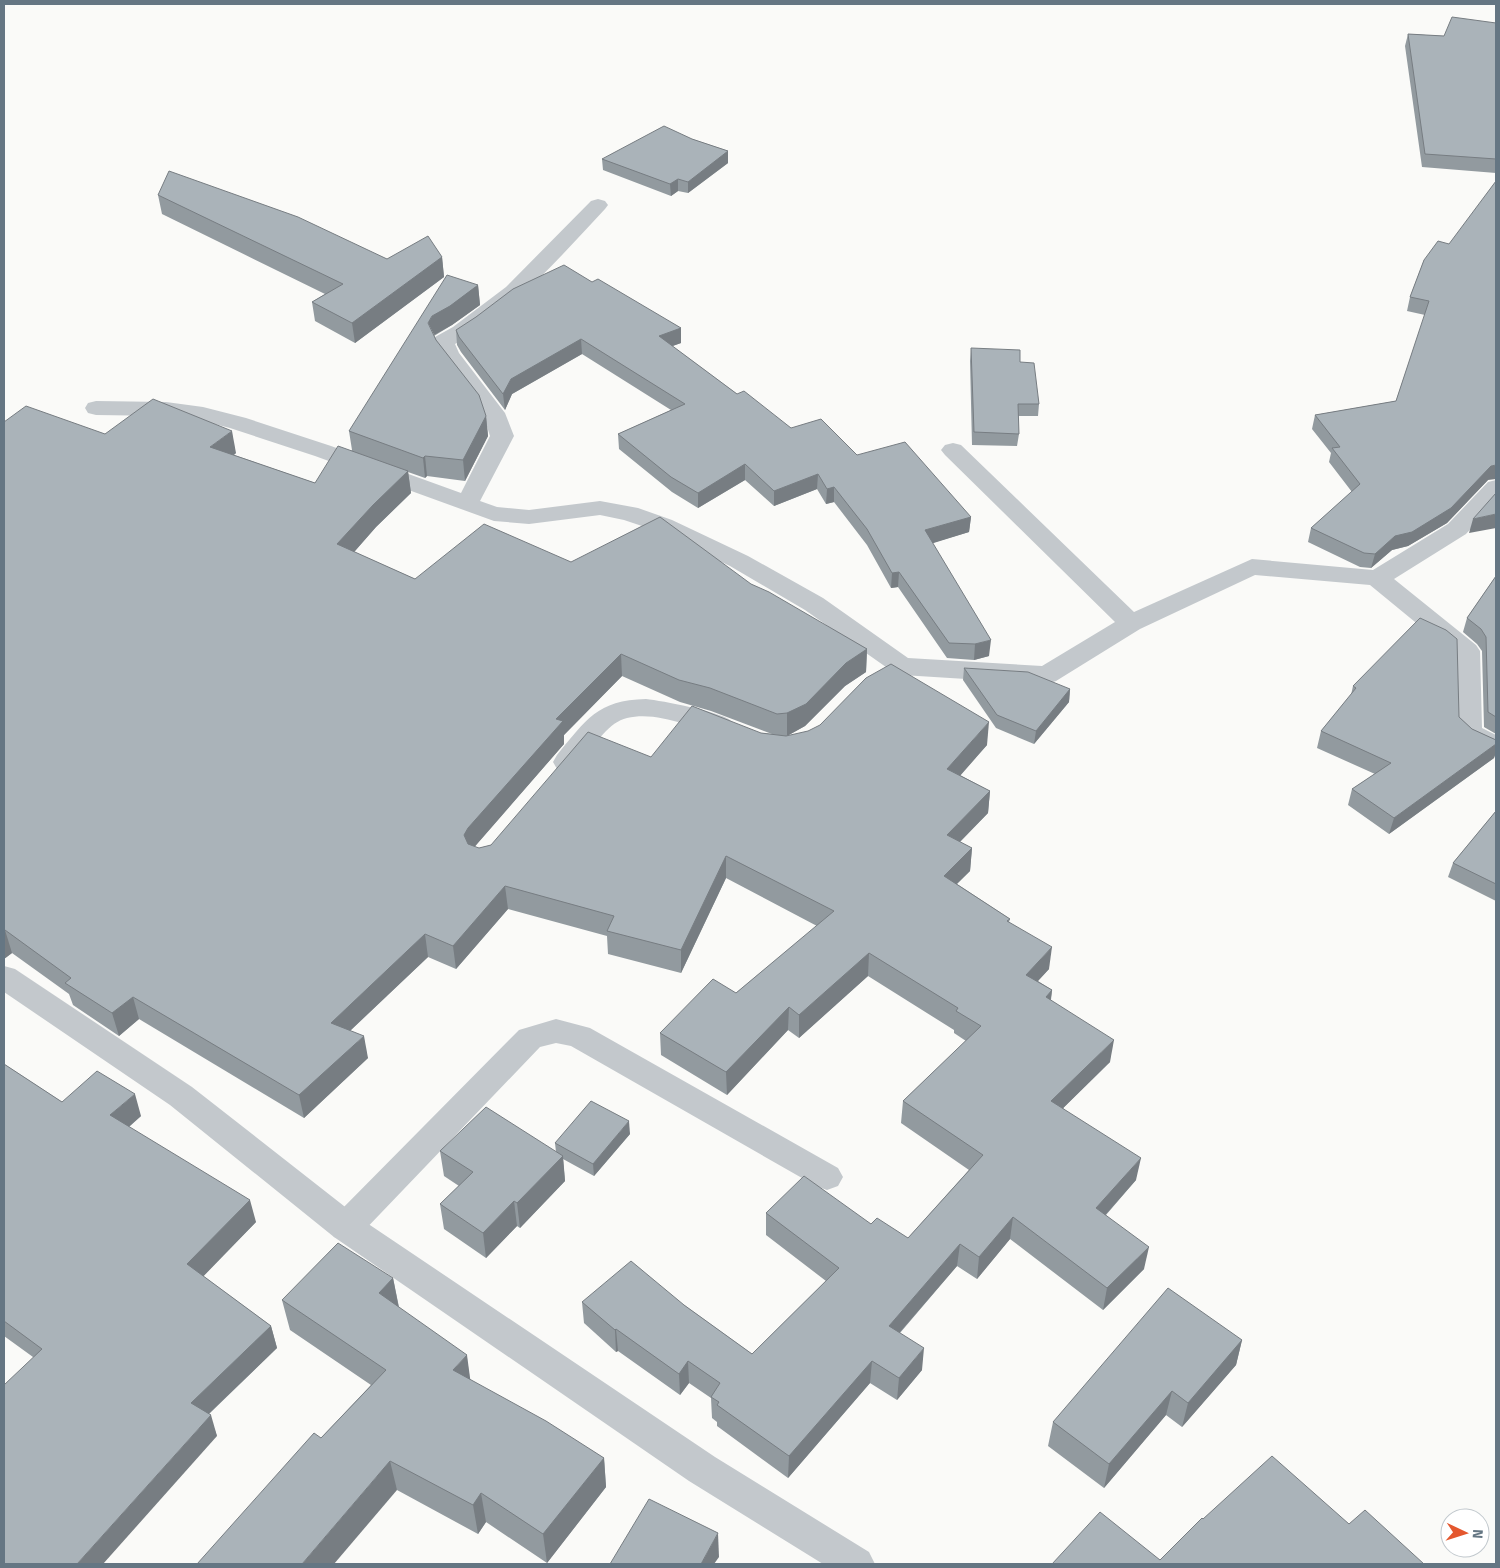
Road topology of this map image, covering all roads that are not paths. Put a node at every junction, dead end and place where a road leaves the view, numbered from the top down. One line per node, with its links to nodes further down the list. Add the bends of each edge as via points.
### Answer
1 (598, 205): 5 (street, via 514,292 443,342 448,354 494,412 502,436)
2 (96, 408): 5 (street, via 195,412 238,423)
3 (953, 450): 7 (street)
4 (1496, 487): 6 (street, via 1457,529)
5 (466, 503): 8 (street, via 494,514 529,517 600,508 629,513 663,525 739,561 814,604)
6 (1377, 578): 7 (street, via 1252,567); 11 (street, via 1467,651 1469,732)
7 (1131, 623): 8 (street, via 1048,675)
8 (902, 666): 9 (street)
9 (879, 680)
10 (747, 737): 12 (street, via 682,713 630,708 618,710 605,717)
11 (1496, 747)
12 (549, 782)
13 (4, 976): 15 (street, via 181,1096)
14 (827, 1177): 15 (street, via 579,1036 556,1031 530,1038)
15 (346, 1227): 16 (street, via 702,1469)
16 (853, 1563)

